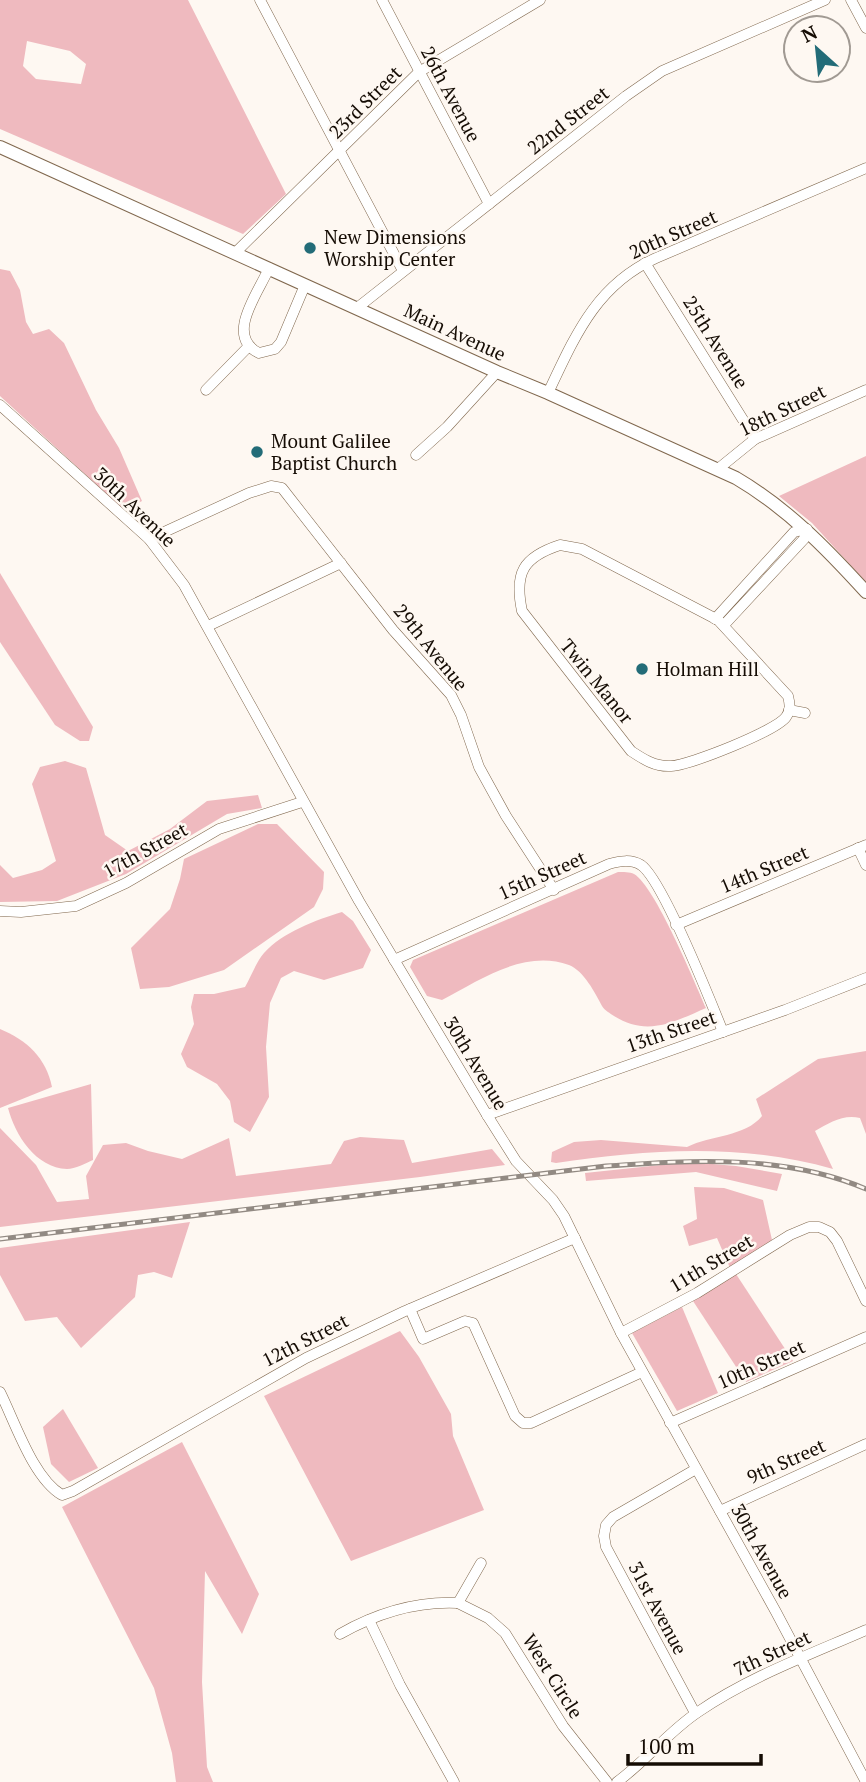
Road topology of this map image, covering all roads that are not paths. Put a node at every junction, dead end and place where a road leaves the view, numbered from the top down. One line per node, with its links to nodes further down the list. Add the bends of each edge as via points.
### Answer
1 (260, 0): 9 (street)
2 (382, 0): 7 (street, 26th Avenue)
3 (540, 0): 7 (street, 23rd Street)
4 (825, 0): 11 (street, 22nd Street, via 662,71)
5 (851, 0): 6 (street)
6 (866, 28)
7 (419, 72): 9 (street, 23rd Street); 11 (street, 26th Avenue)
8 (0, 147): 12 (main road, Main Avenue)
9 (340, 152): 12 (street, 23rd Street); 15 (street)
10 (866, 168): 13 (street, 20th Street)
11 (489, 204): 15 (street, 22nd Street)
12 (235, 253): 14 (main road, Main Avenue)
13 (646, 263): 22 (street, 20th Street, via 612,285 591,311); 24 (street, 25th Avenue)
14 (269, 268): 16 (main road, Main Avenue); 18 (street, via 244,321)
15 (403, 271): 17 (street, 22nd Street)
16 (305, 285): 17 (main road, Main Avenue); 18 (street, via 275,349 259,353)
17 (357, 308): 19 (main road, Main Avenue)
18 (249, 346): 20 (street)
19 (497, 372): 22 (main road, Main Avenue); 25 (street)
20 (206, 390)
21 (866, 390): 24 (street, 18th Street)
22 (548, 393): 26 (main road, Main Avenue)
23 (0, 405): 28 (street, 30th Avenue)
24 (755, 439): 26 (street, 18th Street)
25 (416, 456)
26 (718, 469): 27 (main road, Main Avenue, via 766,495)
27 (807, 529): 30 (main road, Main Avenue); 31 (street, via 794,532)
28 (149, 539): 29 (street, 29th Avenue, via 271,486 290,496); 32 (street, 30th Avenue)
29 (341, 563): 32 (street); 38 (street, 29th Avenue, via 451,695 479,767)
30 (866, 592)
31 (719, 622): 33 (street, Twin Manor, via 789,696); 33 (street, Twin Manor, via 582,549 561,545 540,552 524,567 517,589 522,611 533,629 631,751 647,762 669,766 691,762 765,731)
32 (208, 626): 35 (street, 30th Avenue)
33 (789, 710): 34 (street)
34 (805, 713)
35 (302, 802): 39 (street, 17th Street, via 219,829 76,906); 41 (street, 30th Avenue)
36 (862, 846): 37 (street); 40 (street, 14th Street)
37 (866, 865)
38 (554, 890): 40 (street, 15th Street, via 610,864 633,861 655,882); 41 (street, 15th Street)
39 (0, 911)
40 (676, 925): 43 (street)
41 (394, 960): 44 (street, 30th Avenue)
42 (866, 978): 43 (street, 13th Street)
43 (723, 1032): 44 (street, 13th Street)
44 (487, 1115): 45 (street, 30th Avenue, via 516,1161 553,1200)
45 (575, 1238): 47 (street, 12th Street); 48 (street, 30th Avenue)
46 (866, 1301): 48 (street, 11th Street, via 837,1241 830,1232 809,1227)
47 (410, 1309): 50 (street, via 423,1339 465,1321 473,1322 515,1416 523,1423); 51 (street, 12th Street, via 257,1384 62,1495 51,1488 32,1459)
48 (621, 1333): 50 (street, 30th Avenue)
49 (866, 1337): 52 (street, 10th Street)
50 (642, 1372): 52 (street, 30th Avenue)
51 (0, 1392)
52 (670, 1423): 54 (street, 30th Avenue)
53 (866, 1444): 55 (street, 9th Street)
54 (696, 1469): 55 (street, 30th Avenue); 62 (street, 31st Avenue, via 614,1517 606,1524 604,1535 606,1547)
55 (720, 1511): 61 (street, 30th Avenue)
56 (481, 1563): 57 (street)
57 (458, 1603): 58 (street, West Circle, via 410,1606); 64 (street, West Circle, via 505,1633 563,1726)
58 (369, 1620): 60 (street, West Circle); 63 (street)
59 (866, 1630): 61 (street, 7th Street)
60 (340, 1634)
61 (800, 1658): 62 (street, 7th Street); 66 (street, 30th Avenue)
62 (695, 1713): 65 (street)
63 (454, 1782)
64 (607, 1782)
65 (617, 1782)
66 (866, 1782)

